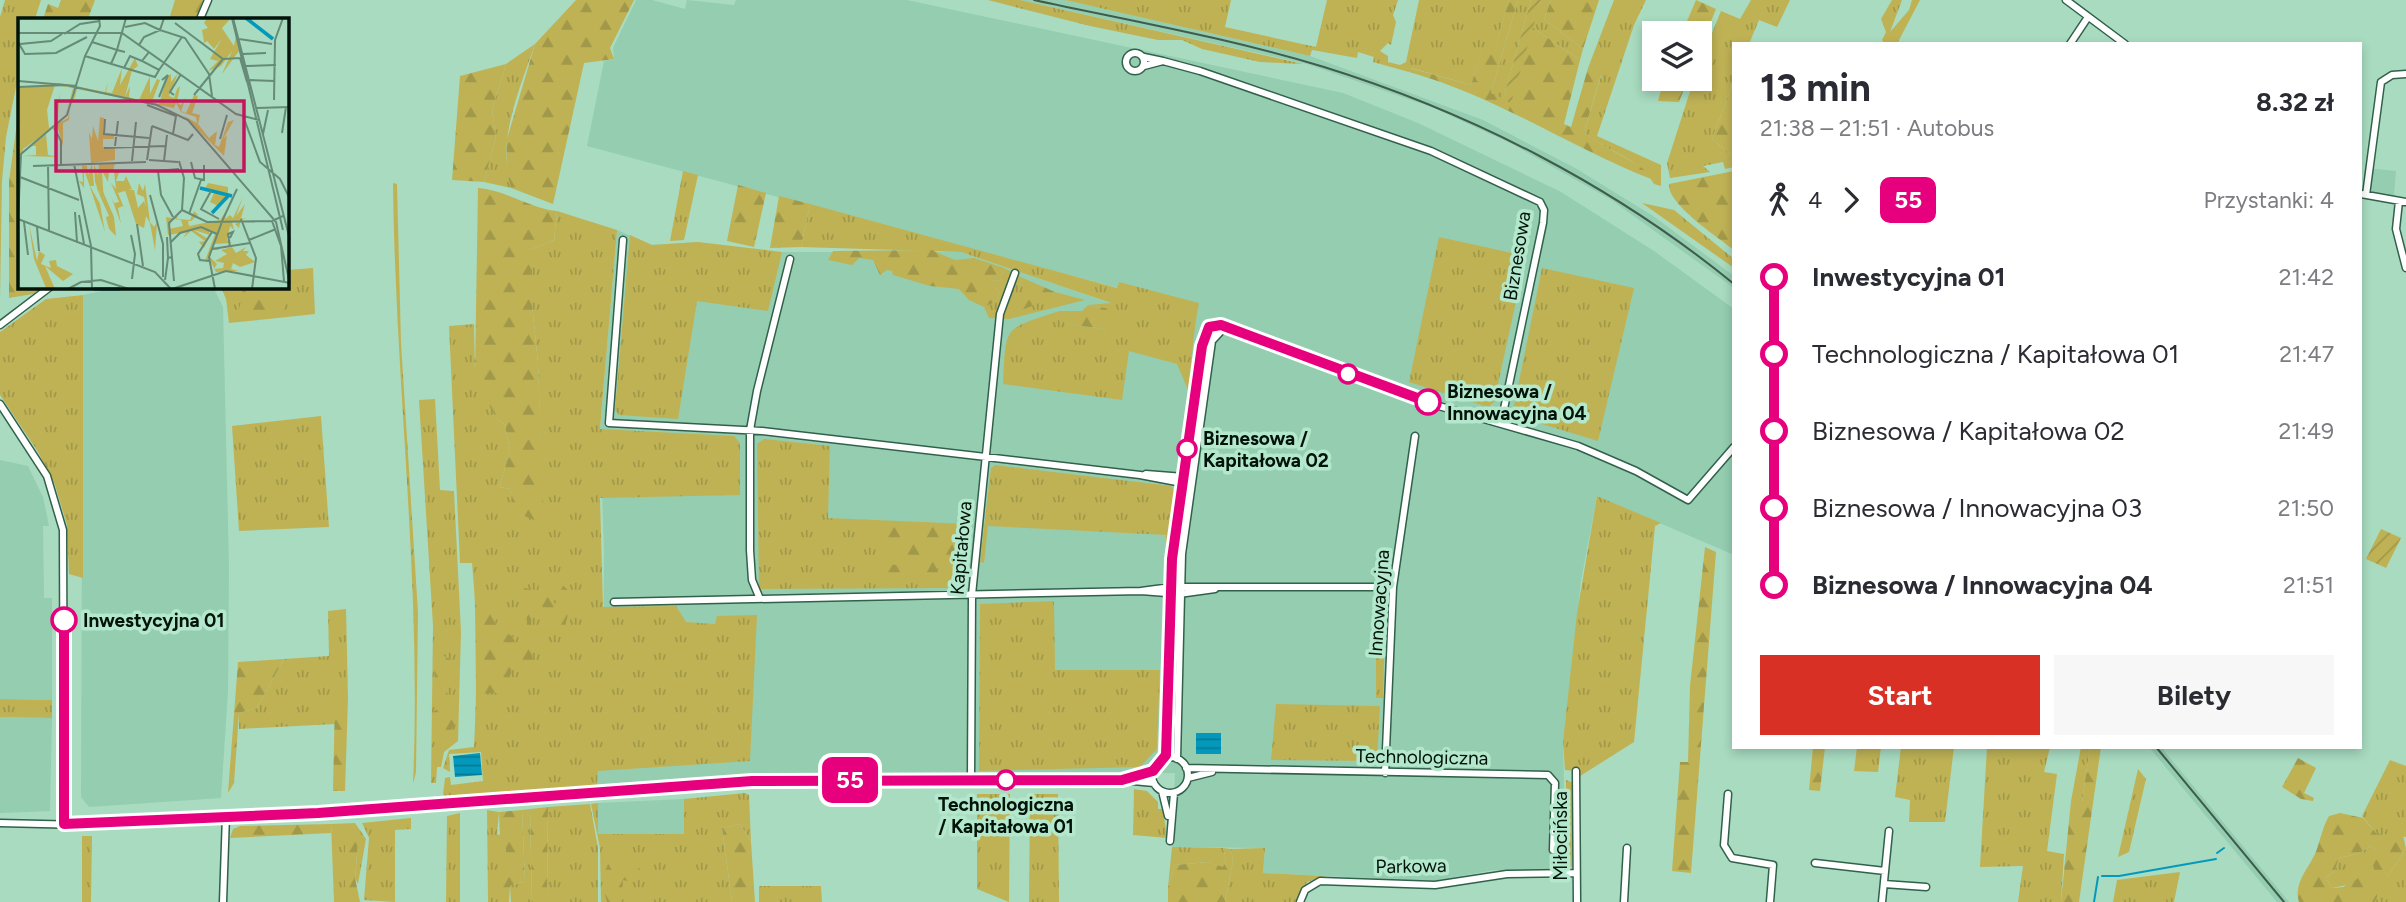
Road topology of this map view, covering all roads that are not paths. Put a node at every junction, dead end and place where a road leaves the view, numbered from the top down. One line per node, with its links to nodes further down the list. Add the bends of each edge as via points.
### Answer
1 (208, 0): 4 (street)
2 (2066, 0): 3 (street)
3 (2088, 17): 5 (street); 6 (street)
4 (200, 18)
5 (2071, 42)
6 (2122, 42)
7 (1143, 57): 8 (street); 9 (street); 9 (street, via 1133,53 1126,62 1133,71)
8 (1163, 61): 9 (street); 21 (street, Biznesowa, via 1431,150 1540,202 1543,223)
9 (1144, 66)
10 (2406, 74): 11 (street, via 2381,82)
11 (2363, 195): 12 (street)
12 (2403, 201): 15 (street, via 2397,242)
13 (623, 240): 22 (street, via 609,423)
14 (790, 260): 22 (street)
15 (2406, 268)
16 (1016, 273): 25 (street, Kapitałowa, via 999,319)
17 (48, 289): 18 (street)
18 (0, 326)
19 (1224, 328): 21 (street, via 1402,394); 26 (street, via 1213,324 1204,337); 27 (street, via 1212,341)
20 (0, 404): 51 (street, via 47,476 63,530)
21 (1501, 423): 24 (street, via 1605,457 1688,500)
22 (750, 430): 25 (street); 32 (street, via 750,550 752,580)
23 (1415, 436): 28 (street, Innowacyjna)
24 (1732, 449)
25 (985, 457): 26 (street); 31 (street, Kapitałowa)
26 (1182, 480): 27 (street); 29 (street)
27 (1192, 481): 30 (street)
28 (1393, 587): 30 (street); 40 (street, Innowacyjna)
29 (1171, 591): 30 (street); 31 (street); 34 (street)
30 (1180, 591): 35 (street)
31 (972, 595): 32 (street); 42 (street, Kapitałowa)
32 (760, 599): 33 (street)
33 (614, 602)
34 (1164, 758): 35 (street); 37 (street)
35 (1177, 759): 36 (street)
36 (1186, 768): 38 (street, Technologiczna); 41 (street)
37 (1153, 771): 43 (street); 44 (street)
38 (1217, 771): 40 (street, Technologiczna); 41 (street, Technologiczna)
39 (1576, 771): 58 (street, Miłocińska)
40 (1385, 772): 55 (street, Technologiczna, via 1548,775 1555,783)
41 (1188, 778): 46 (street)
42 (971, 780): 43 (street); 48 (street, via 694,784 318,813)
43 (1122, 780): 44 (street)
44 (1154, 783): 45 (street)
45 (1162, 791): 46 (street); 49 (street)
46 (1174, 793): 49 (street)
47 (1728, 794): 65 (street, via 1724,848 1732,858 1773,865)
48 (226, 815): 51 (street); 61 (street)
49 (1170, 822): 53 (street)
50 (0, 823): 51 (street)
51 (64, 824)
52 (1889, 831): 57 (street)
53 (1170, 841)
54 (1627, 848): 64 (street)
55 (1553, 850)
56 (1815, 863): 57 (street)
57 (1885, 871): 59 (street)
58 (1575, 873): 62 (street, Parkowa, via 1507,874 1435,885 1320,881 1305,890); 63 (street, Miłocińska)
59 (1884, 884): 60 (street); 66 (street)
60 (1926, 887)
61 (223, 902)
62 (1300, 902)
63 (1577, 902)
64 (1624, 902)
65 (1770, 902)
66 (1882, 902)

